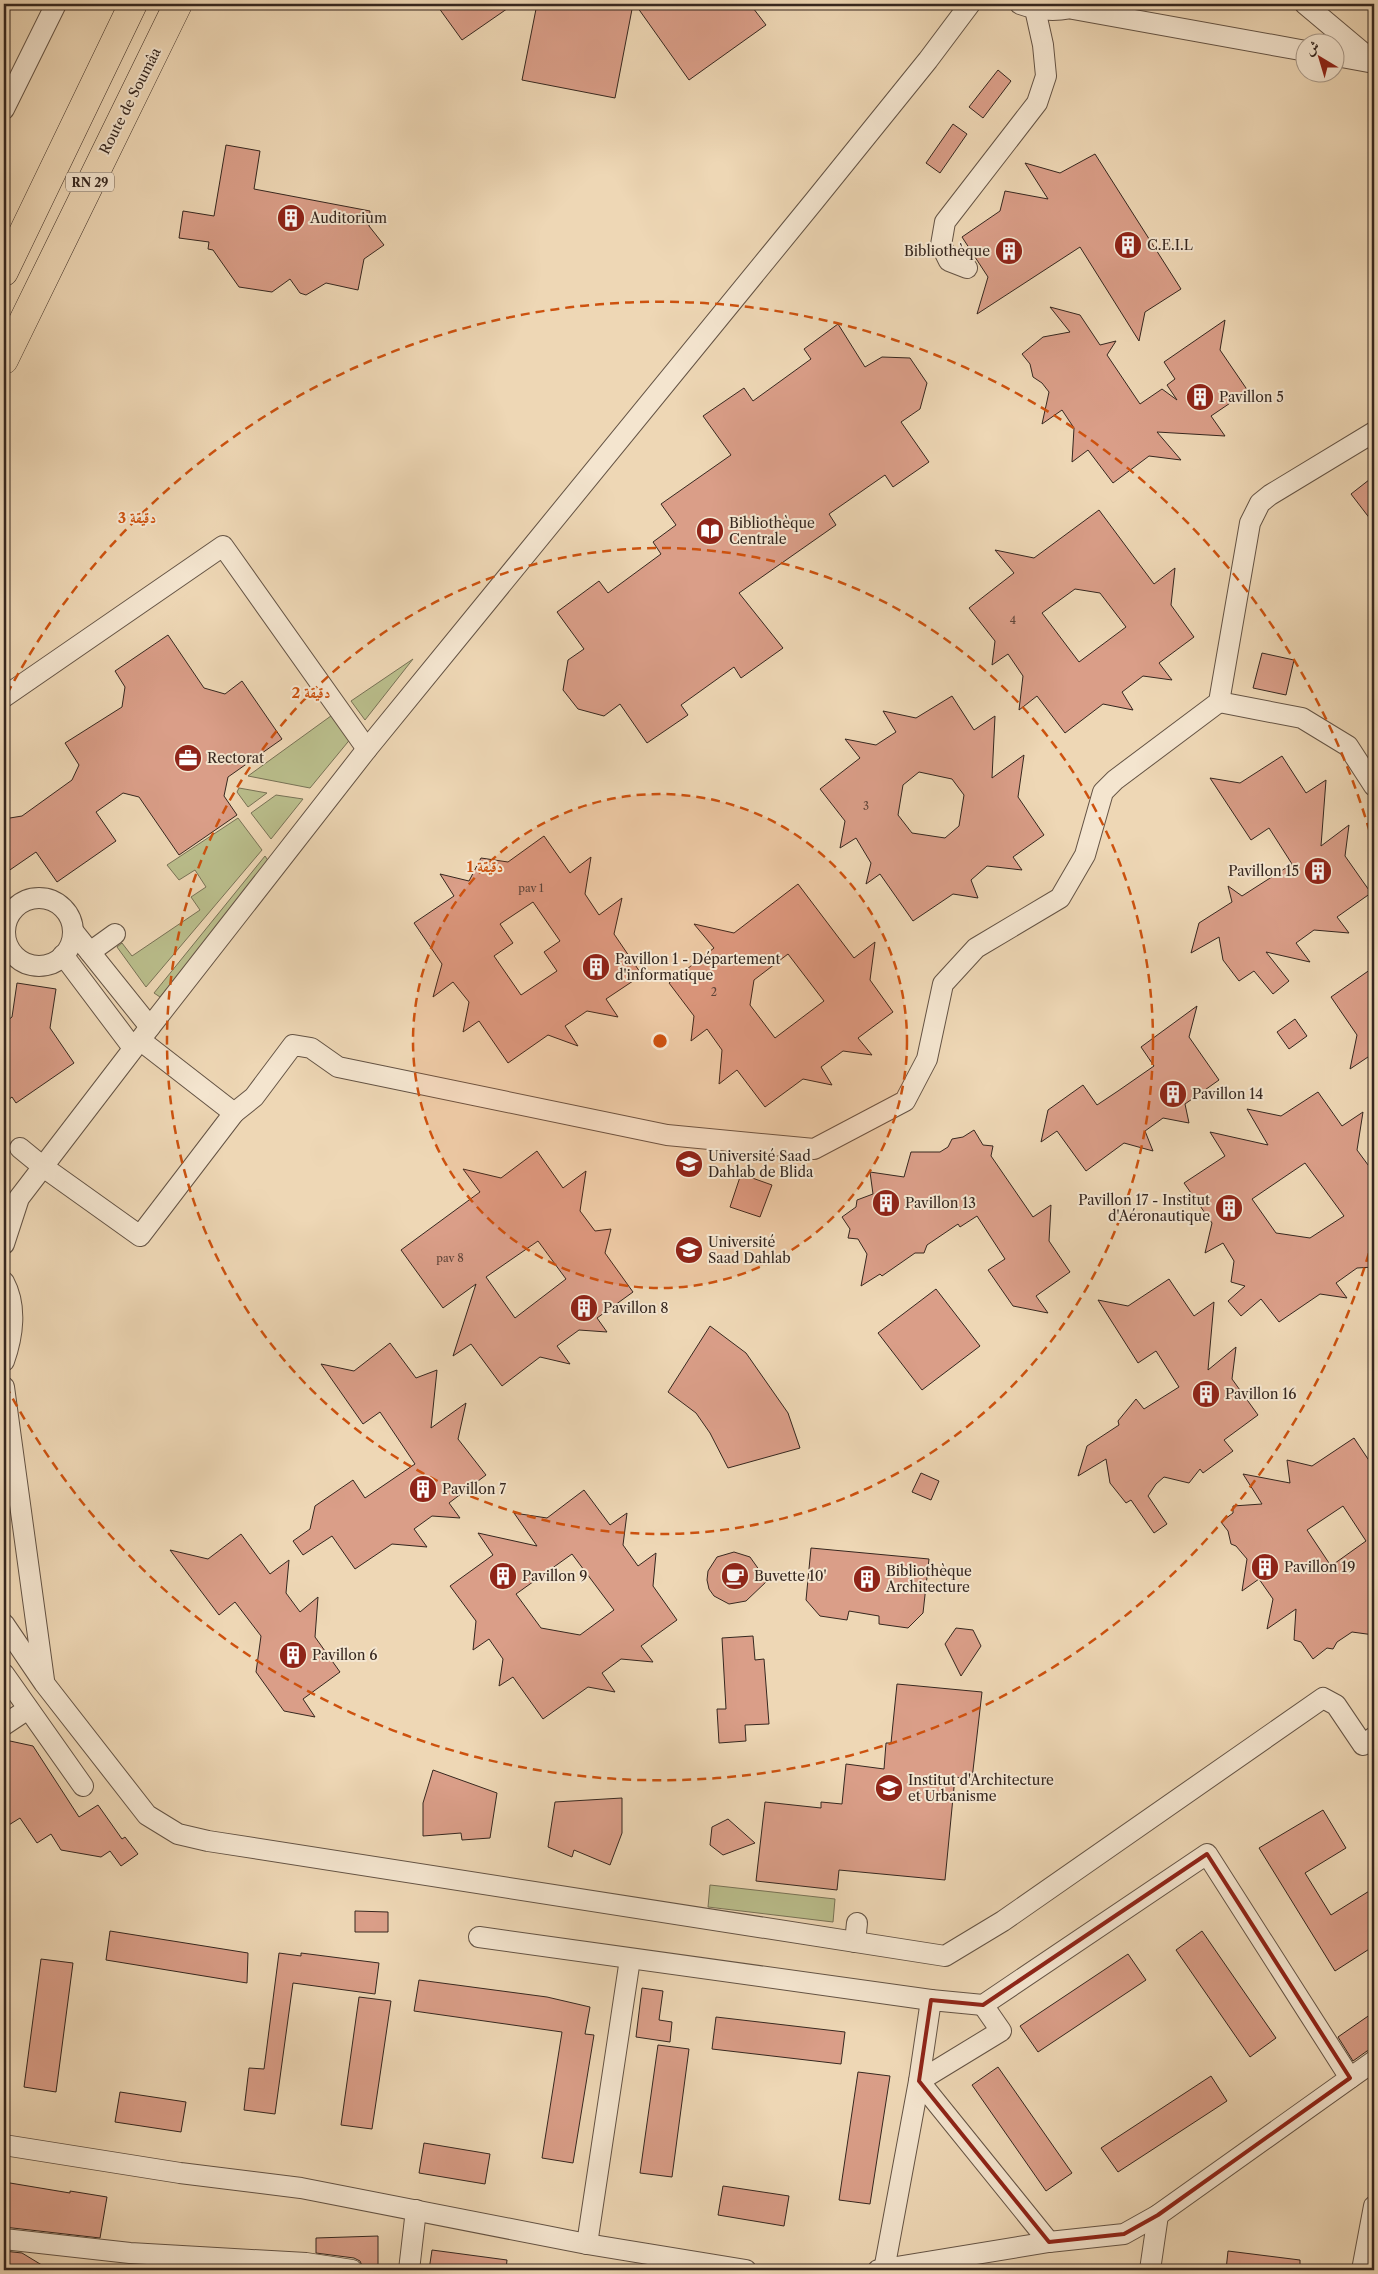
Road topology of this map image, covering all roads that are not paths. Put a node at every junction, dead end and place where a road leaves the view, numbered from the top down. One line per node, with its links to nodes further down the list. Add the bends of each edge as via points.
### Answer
1 (56, 4): 11 (street)
2 (133, 4): 13 (highway, RN 29)
3 (178, 4): 14 (highway, Route de Soumâa / RN 29)
4 (970, 4): 18 (street, via 863,141)
5 (1305, 4): 10 (street)
6 (1027, 6): 7 (street, via 1056,11); 12 (street, via 1043,45 1046,76 1037,103 945,222 941,245 949,261)
7 (1080, 6): 8 (street)
8 (1296, 49)
9 (1346, 58): 10 (street)
10 (1374, 63)
11 (4, 109)
12 (967, 268)
13 (4, 272)
14 (4, 360)
15 (1374, 432): 17 (street, via 1260,503 1250,523)
16 (4, 697): 18 (street, via 224,546)
17 (1219, 702): 19 (street, via 1302,718 1348,746); 25 (street, via 1103,792 1085,855 1060,898 976,948 942,984 927,1059 905,1101 814,1149 667,1135 338,1067 311,1048 293,1045 254,1097)
18 (367, 749): 24 (street)
19 (1374, 786)
20 (73, 930): 22 (street); 23 (street, via 72,941); 23 (street, via 65,910 45,899 23,902 8,919 6,941 18,959 39,966 51,964)
21 (115, 934): 22 (street)
22 (90, 952): 24 (street)
23 (63, 955): 24 (street)
24 (141, 1038): 25 (street); 27 (street)
25 (234, 1113): 27 (street, via 140,1236)
26 (20, 1148): 27 (street)
27 (42, 1166): 28 (street)
28 (11, 1202): 29 (street)
29 (4, 1244)
30 (4, 1282): 31 (street, via 13,1326)
31 (4, 1361)
32 (4, 1387): 35 (street)
33 (4, 1624): 35 (street)
34 (4, 1674): 36 (street)
35 (44, 1683): 38 (street, via 147,1815 178,1834 227,1844 856,1932 945,1956 1018,1910 1324,1698 1336,1705 1363,1746)
36 (28, 1709): 37 (street); 39 (street)
37 (4, 1725)
38 (1374, 1737)
39 (83, 1786)
40 (479, 1937): 41 (street)
41 (630, 1959): 42 (street); 53 (street)
42 (931, 2000): 43 (street); 46 (street)
43 (983, 2004): 45 (street, via 1208,1854); 46 (street, via 1001,2032)
44 (1374, 2061): 45 (street)
45 (1350, 2078): 50 (street)
46 (919, 2081): 52 (street); 59 (street)
47 (4, 2145): 49 (street, via 301,2188)
48 (1374, 2206): 61 (street)
49 (416, 2210): 53 (street); 56 (street)
50 (1158, 2215): 52 (street, via 1124,2234); 60 (street)
51 (4, 2239): 55 (street, via 130,2253 306,2263)
52 (1049, 2242): 59 (street)
53 (587, 2244): 54 (street)
54 (674, 2264): 57 (street)
55 (352, 2270)
56 (409, 2270)
57 (746, 2270)
58 (878, 2270): 59 (street)
59 (884, 2270)
60 (1150, 2270)
61 (1362, 2270)

